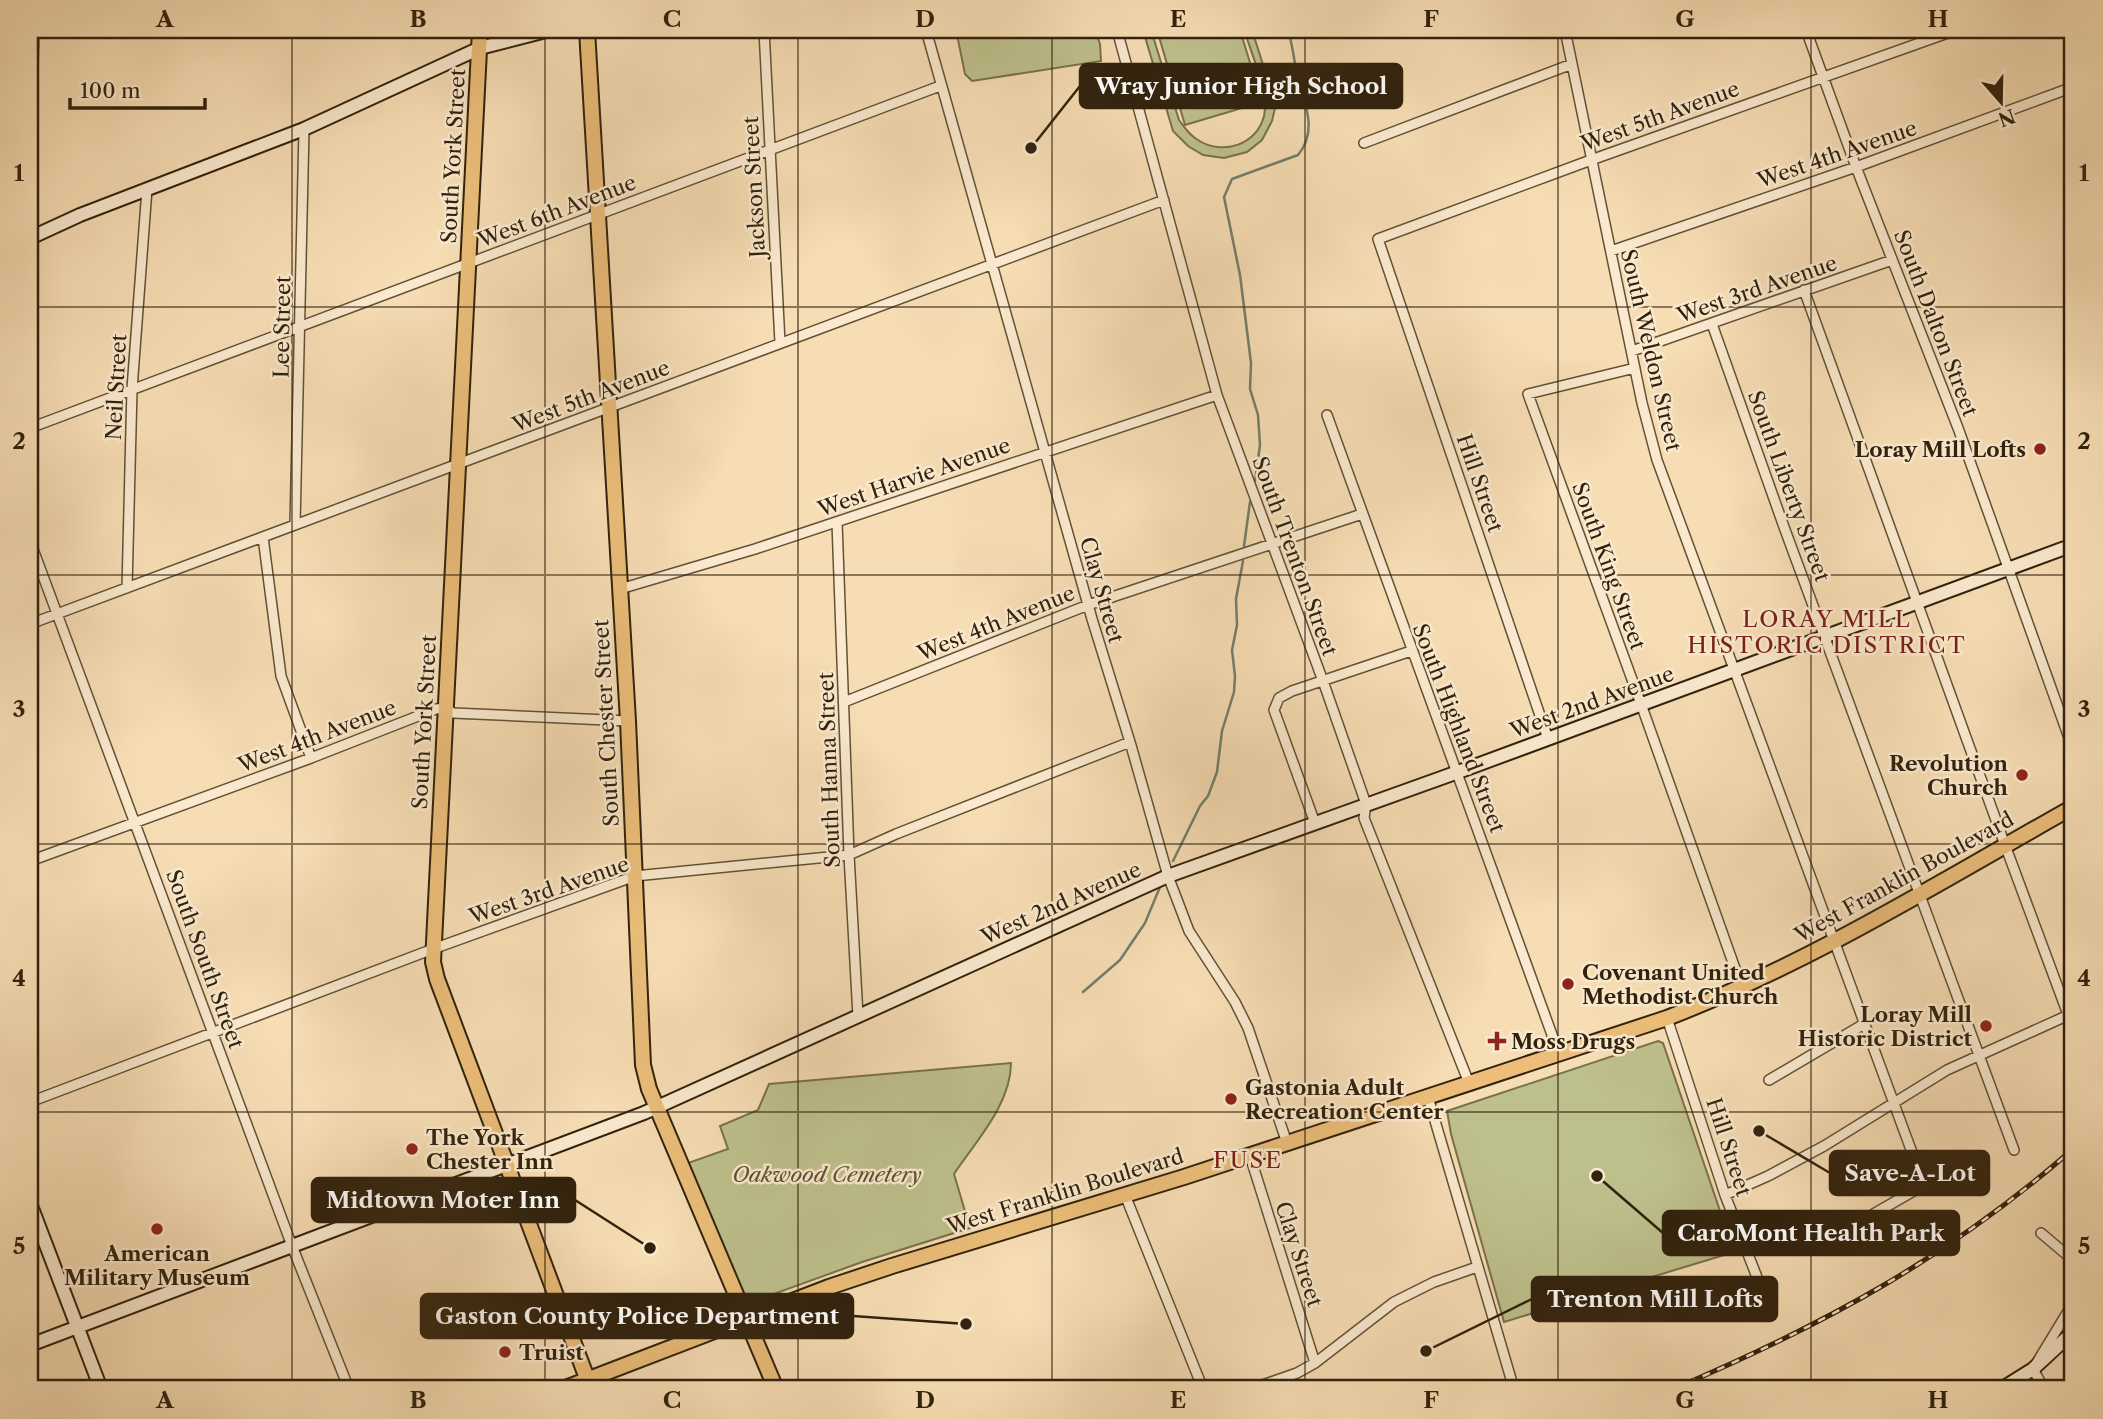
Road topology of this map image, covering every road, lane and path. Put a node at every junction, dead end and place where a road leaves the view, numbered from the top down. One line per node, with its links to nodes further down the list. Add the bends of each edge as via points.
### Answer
1 (34, 30): 19 (street)
2 (480, 30): 11 (main road, South York Street)
3 (551, 30): 11 (street)
4 (587, 30): 24 (main road, South Chester Street)
5 (764, 30): 18 (street, Jackson Street)
6 (926, 30): 14 (street, Clay Street)
7 (1117, 30): 23 (street, South Trenton Street)
8 (1565, 30): 12 (street, South Weldon Street)
9 (1806, 30): 13 (street, South Dalton Street)
10 (1956, 30): 13 (street, West 5th Avenue)
11 (480, 48): 16 (street); 29 (main road, South York Street)
12 (1572, 64): 17 (street); 20 (street, South Weldon Street)
13 (1824, 76): 20 (street, West 5th Avenue); 21 (street, South Dalton Street)
14 (940, 86): 18 (street, West 6th Avenue); 30 (street, Clay Street)
15 (2073, 87): 21 (street, West 4th Avenue)
16 (304, 129): 22 (street); 33 (street, Lee Street)
17 (1364, 143)
18 (769, 150): 24 (street, West 6th Avenue); 34 (street, Jackson Street)
19 (30, 160)
20 (1591, 160): 26 (street, West 5th Avenue); 27 (street, South Weldon Street)
21 (1856, 167): 27 (street, West 4th Avenue); 28 (street, South Dalton Street)
22 (147, 189): 25 (street); 37 (street, Neil Street)
23 (1164, 200): 30 (street, West 5th Avenue); 38 (street, South Trenton Street)
24 (597, 215): 29 (street, West 6th Avenue); 39 (main road, South Chester Street)
25 (30, 239)
26 (1378, 239): 66 (street, Hill Street)
27 (1611, 251): 35 (street, South Weldon Street)
28 (1892, 260): 31 (street, West 3rd Avenue); 51 (street, South Dalton Street)
29 (467, 263): 33 (street, West 6th Avenue); 43 (main road, South York Street)
30 (990, 265): 34 (street, West 5th Avenue); 42 (street, Clay Street)
31 (1804, 290): 32 (street, West 3rd Avenue); 54 (street)
32 (1712, 324): 35 (street, West 3rd Avenue); 58 (street, South Liberty Street)
33 (299, 327): 37 (street, West 6th Avenue); 46 (street, Lee Street)
34 (780, 343): 39 (street, West 5th Avenue)
35 (1632, 351): 36 (street, South Weldon Street)
36 (1635, 368): 60 (street, South Weldon Street, via 1657,460); 63 (street, South King Street, via 1528,394)
37 (132, 390): 41 (street, West 6th Avenue); 52 (street, Neil Street)
38 (1217, 395): 42 (street, West Harvie Avenue); 49 (street, South Trenton Street)
39 (608, 408): 43 (street, West 5th Avenue); 53 (main road, South Chester Street)
40 (1327, 415): 44 (street, South Highland Street)
41 (30, 428)
42 (1044, 452): 45 (street, West Harvie Avenue); 55 (street, Clay Street)
43 (457, 464): 46 (street, West 5th Avenue); 64 (main road, South York Street)
44 (1362, 514): 49 (street, West 4th Avenue); 59 (street, South Highland Street)
45 (837, 522): 53 (street, West Harvie Avenue); 62 (street, South Hanna Street)
46 (295, 525): 47 (street, West 5th Avenue)
47 (263, 537): 52 (street, West 5th Avenue); 69 (street, via 281,677)
48 (30, 541): 56 (street, South South Street)
49 (1272, 544): 55 (street, West 4th Avenue); 61 (street, South Trenton Street)
50 (2073, 545): 51 (street, West 2nd Avenue)
51 (2010, 568): 54 (street, West 2nd Avenue); 68 (street, South Dalton Street)
52 (127, 587): 56 (street, West 5th Avenue)
53 (620, 589): 65 (main road, South Chester Street)
54 (1917, 602): 58 (street, West 2nd Avenue); 75 (street)
55 (1088, 605): 62 (street, West 4th Avenue); 67 (street, Clay Street)
56 (57, 614): 57 (street, West 5th Avenue); 73 (street, South South Street)
57 (30, 624)
58 (1826, 636): 60 (street, West 2nd Avenue); 80 (street, South Liberty Street)
59 (1411, 651): 61 (street); 70 (street, South Highland Street)
60 (1734, 670): 63 (street, West 2nd Avenue); 81 (street, South Weldon Street)
61 (1323, 681): 71 (street, South Trenton Street); 74 (street, via 1279,698 1274,710)
62 (844, 702): 76 (street, South Hanna Street)
63 (1641, 704): 66 (street, West 2nd Avenue); 83 (street, South King Street)
64 (446, 709): 65 (street, West 4th Avenue, via 453,713); 69 (street, West 4th Avenue); 82 (main road, South York Street)
65 (628, 721): 78 (main road, South Chester Street)
66 (1548, 738): 70 (street, West 2nd Avenue)
67 (1130, 742): 76 (street, West 3rd Avenue); 79 (street, Clay Street)
68 (2073, 749)
69 (311, 758): 73 (street, West 4th Avenue)
70 (1458, 772): 71 (street, West 2nd Avenue); 90 (street, South Highland Street)
71 (1366, 804): 74 (street, West 2nd Avenue); 93 (street, South Trenton Street, via 1364,818)
72 (2073, 807): 75 (main road, West Franklin Boulevard)
73 (135, 822): 77 (street, West 4th Avenue); 89 (street, South South Street)
74 (1315, 823): 79 (street, West 2nd Avenue)
75 (2005, 845): 80 (main road, West Franklin Boulevard); 84 (street)
76 (849, 855): 78 (street, West 3rd Avenue); 85 (street, South Hanna Street)
77 (30, 861)
78 (635, 876): 82 (street, West 3rd Avenue); 97 (main road, South Chester Street, via 643,1065)
79 (1168, 876): 85 (street, West 2nd Avenue); 98 (street, Clay Street, via 1189,930 1248,1028)
80 (1920, 893): 81 (main road, West Franklin Boulevard); 91 (street, South Liberty Street)
81 (1833, 942): 83 (main road, West Franklin Boulevard); 87 (street, South Weldon Street)
82 (433, 949): 89 (street, West 3rd Avenue); 101 (main road, South York Street, via 437,979)
83 (1742, 988): 86 (main road, West Franklin Boulevard)
84 (2071, 1014): 88 (street); 91 (street)
85 (858, 1016): 97 (street, West 2nd Avenue)
86 (1667, 1018): 90 (main road, West Franklin Boulevard); 103 (street, Hill Street)
87 (1864, 1024): 92 (street); 96 (street, South Weldon Street)
88 (2073, 1028)
89 (213, 1032): 95 (street, West 3rd Avenue); 107 (street, South South Street)
90 (1559, 1054): 93 (main road, West Franklin Boulevard)
91 (1978, 1055): 96 (street); 99 (street, South Liberty Street)
92 (1769, 1080)
93 (1469, 1083): 94 (main road, West Franklin Boulevard)
94 (1428, 1097): 98 (main road, West Franklin Boulevard); 109 (street)
95 (30, 1102)
96 (1894, 1102): 103 (street, via 1793,1163); 105 (street, South Weldon Street, via 1924,1185)
97 (657, 1108): 101 (street, West 2nd Avenue); 112 (main road, South Chester Street)
98 (1287, 1143): 100 (main road, West Franklin Boulevard)
99 (2014, 1150)
100 (1250, 1156): 102 (main road, West Franklin Boulevard); 116 (street, Clay Street)
101 (507, 1164): 107 (street, West 2nd Avenue); 118 (main road, South York Street)
102 (1125, 1195): 112 (main road, West Franklin Boulevard, via 892,1266); 123 (street)
103 (1725, 1195): 110 (street, Hill Street)
104 (30, 1203): 113 (street)
105 (1844, 1231)
106 (2041, 1233): 108 (street)
107 (292, 1247): 113 (street, West 2nd Avenue); 120 (street, South South Street)
108 (2073, 1260)
109 (1476, 1267): 116 (street, via 1394,1302); 125 (street)
110 (1760, 1285)
111 (2073, 1303): 117 (street)
112 (746, 1319): 118 (main road, West Franklin Boulevard); 122 (main road, South Chester Street)
113 (76, 1328): 115 (street, West 2nd Avenue); 119 (street)
114 (2073, 1332): 117 (street)
115 (30, 1345)
116 (1315, 1363): 124 (street)
117 (2033, 1368): 126 (street); 127 (street)
118 (589, 1384): 121 (main road, West Franklin Boulevard)
119 (101, 1389)
120 (349, 1389)
121 (563, 1389)
122 (776, 1389)
123 (1202, 1389)
124 (1251, 1389)
125 (1514, 1389)
126 (2001, 1389)
127 (2044, 1389)

